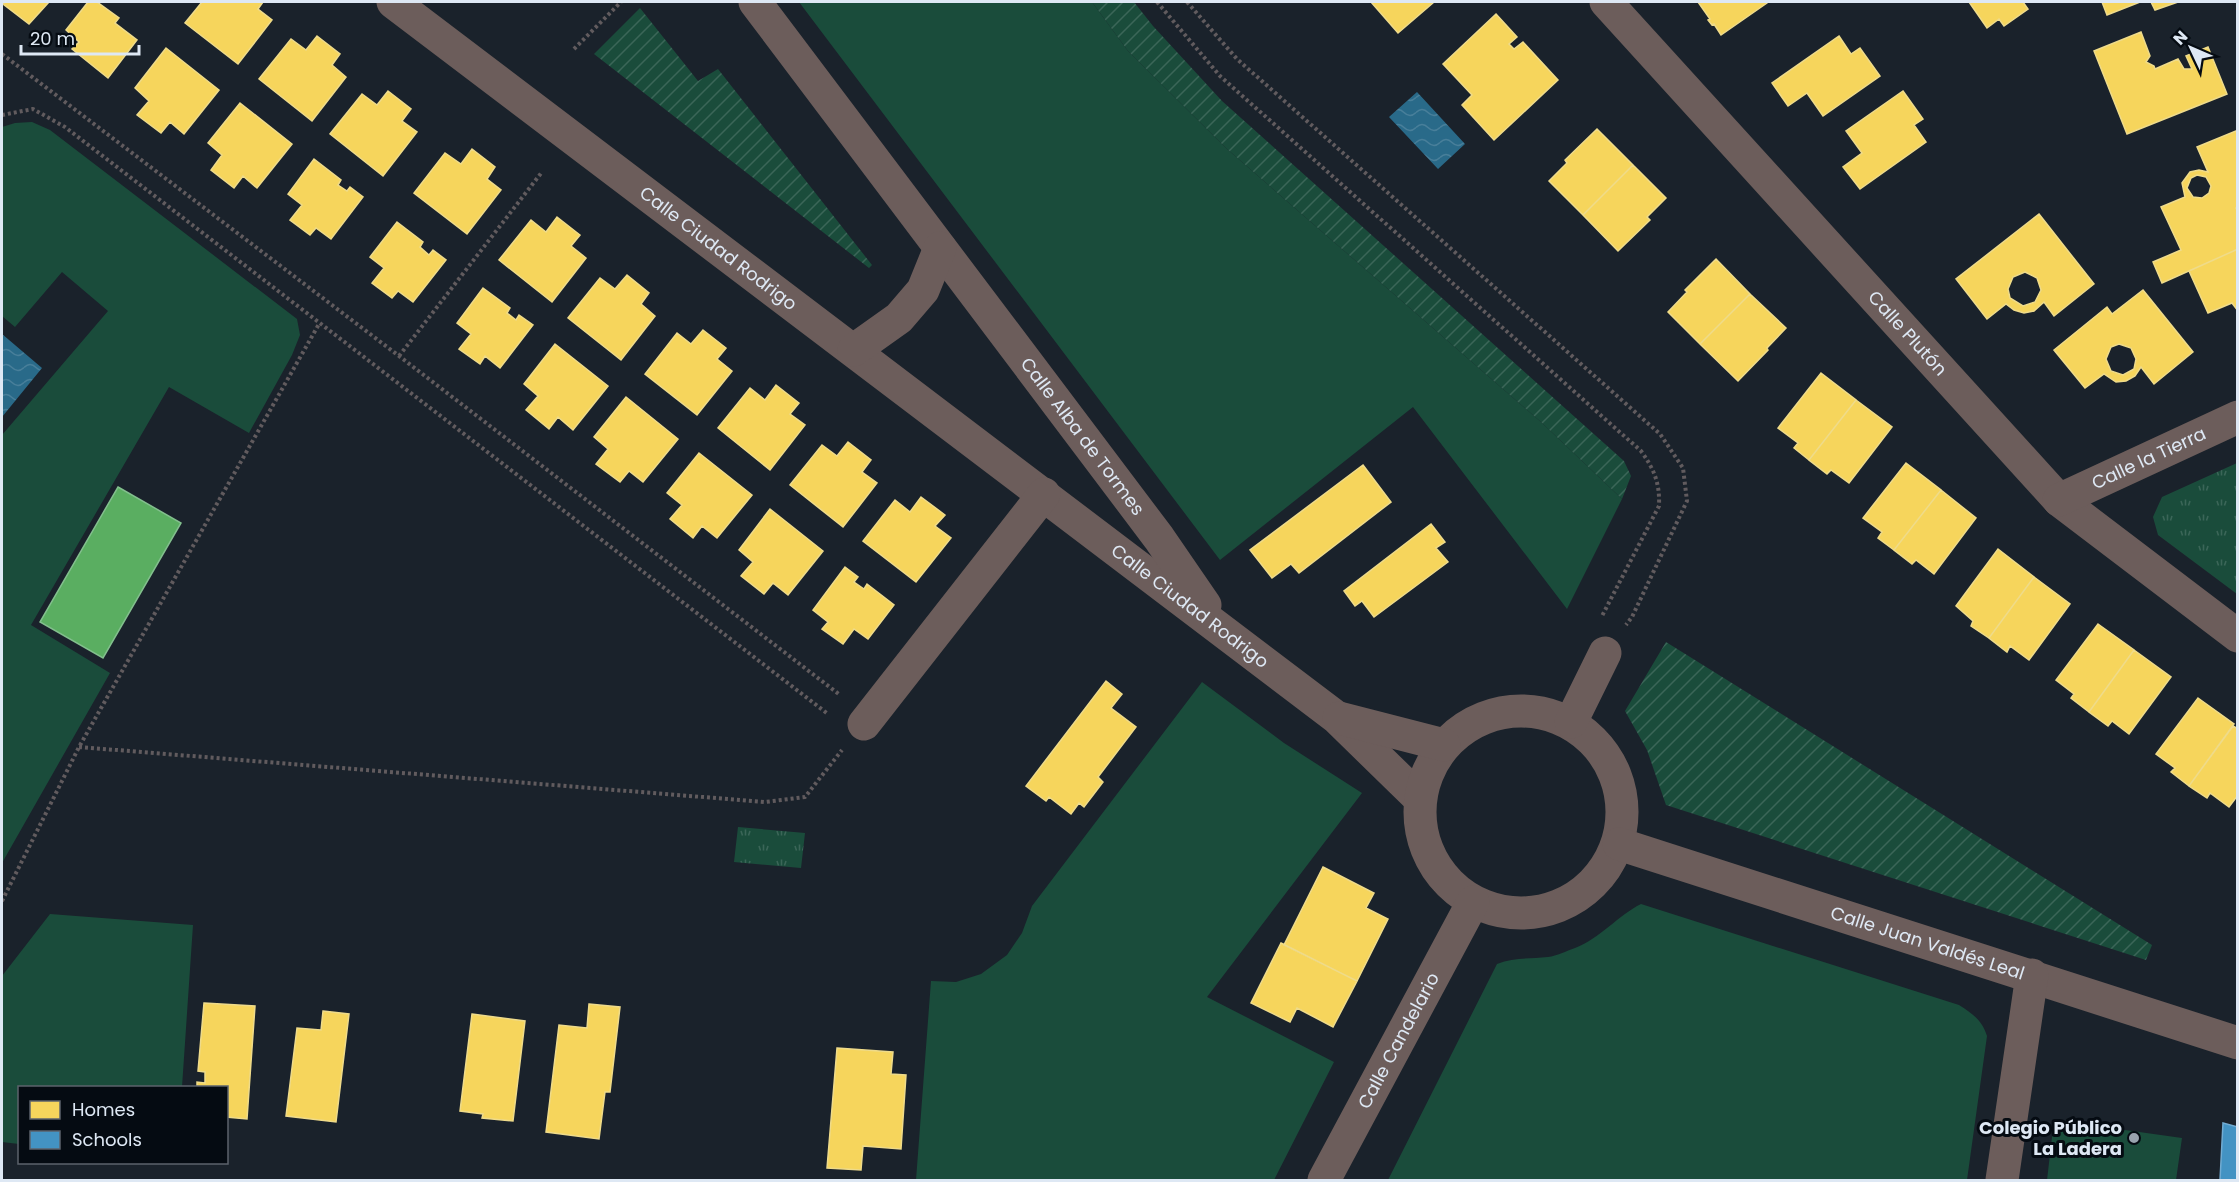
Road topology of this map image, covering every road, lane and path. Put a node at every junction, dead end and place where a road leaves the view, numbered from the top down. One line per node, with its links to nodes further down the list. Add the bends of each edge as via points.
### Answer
1 (393, 2): 13 (street, Calle Ciudad Rodrigo)
2 (621, 2): 7 (path)
3 (755, 2): 11 (street, Calle Alba de Tormes)
4 (1158, 2): 18 (path, via 1220,76 1641,451 1654,470 1660,489 1659,506)
5 (1187, 2): 21 (path, via 1237,59 1660,434 1683,468 1687,501 1632,617)
6 (1606, 2): 17 (street, Calle Plutón)
7 (574, 49)
8 (2, 54): 14 (path)
9 (2, 115): 12 (path, via 33,109 65,127)
10 (542, 172): 14 (path)
11 (940, 248): 13 (street, via 923,290 899,318); 19 (street, Calle Alba de Tormes, via 1159,538)
12 (319, 324): 23 (path); 26 (path)
13 (854, 350): 16 (street, Calle Ciudad Rodrigo)
14 (399, 356): 23 (path)
15 (2238, 417): 17 (street, Calle la Tierra)
16 (1044, 494): 19 (street, Calle Ciudad Rodrigo); 23 (street)
17 (2059, 500): 20 (street, Calle Plutón)
18 (1600, 621)
19 (1221, 629): 22 (street, Calle Ciudad Rodrigo)
20 (2238, 636)
21 (1605, 652): 24 (street)
22 (1336, 717): 25 (street, Calle Ciudad Rodrigo); 27 (street, Calle Ciudad Rodrigo)
23 (856, 720): 26 (path, via 805,797 765,802)
24 (1571, 722): 25 (street, via 1527,710 1493,716 1482,718); 28 (street, via 1606,753 1623,798)
25 (1444, 745): 27 (street)
26 (79, 747): 29 (path)
27 (1420, 799): 30 (street, via 1420,830 1430,859 1449,884)
28 (1619, 844): 30 (street, via 1596,882 1559,907 1516,915); 31 (street, Calle Juan Valdés Leal)
29 (2, 901)
30 (1473, 902): 33 (street, Calle Candelario)
31 (2032, 975): 32 (street, Calle Juan Valdés Leal); 34 (street)
32 (2238, 1043)
33 (1324, 1180)
34 (2002, 1180)

